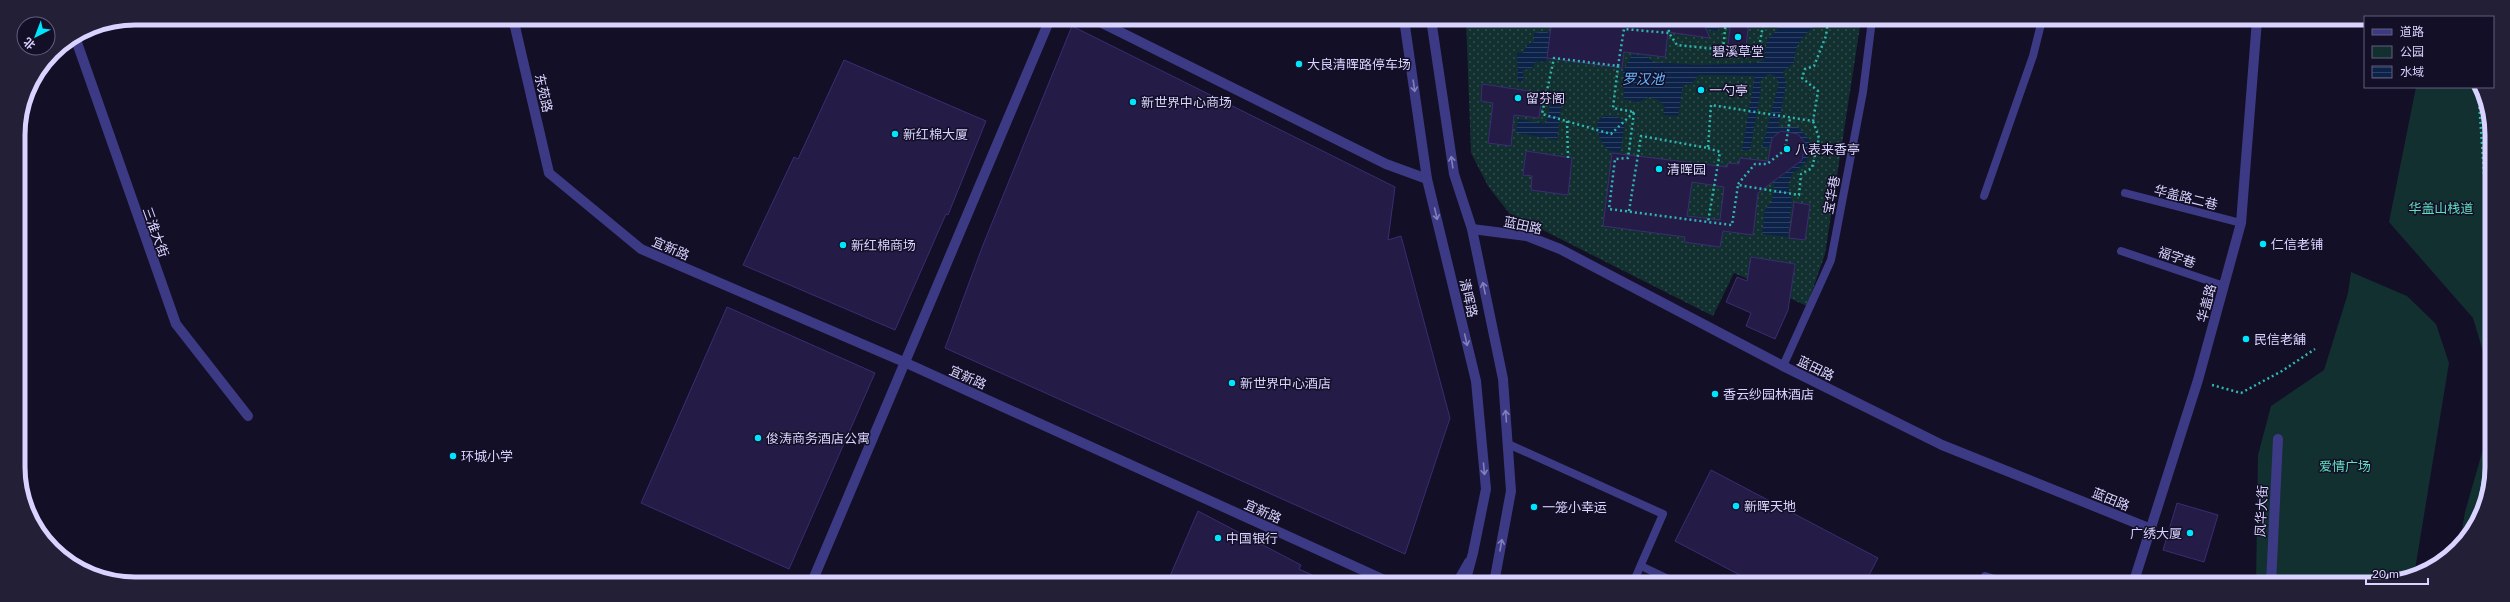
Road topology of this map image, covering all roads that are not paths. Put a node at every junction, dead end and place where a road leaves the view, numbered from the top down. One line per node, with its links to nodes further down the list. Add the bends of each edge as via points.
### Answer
1 (515, 25): 10 (street, 东苑路)
2 (1047, 25): 18 (street)
3 (1106, 25): 11 (street, via 1386,164)
4 (1405, 25): 11 (street, 清晖路, one-way to 11)
5 (1432, 25): 15 (street, 清晖路, one-way to 5, via 1454,174)
6 (1871, 25): 19 (lane, 宝华巷, via 1863,92 1831,260)
7 (2041, 25): 13 (lane, via 2033,56)
8 (2257, 25): 14 (street, 华盖路)
9 (77, 42): 20 (street, 三淮大街, via 176,324)
10 (549, 174): 18 (street, 宜新路, via 641,249)
11 (1427, 179): 24 (street, 清晖路, one-way to 24, via 1476,381 1486,489)
12 (2125, 193): 14 (lane, 华盖路二巷)
13 (1984, 196)
14 (2241, 223): 17 (street, 华盖路)
15 (1472, 230): 19 (street, 蓝田路, via 1527,236 1560,248); 22 (street, 清晖路, one-way to 15, via 1503,379)
16 (2121, 251): 17 (lane, 福字巷)
17 (2224, 286): 23 (street, 华盖路, via 2198,380)
18 (904, 362): 27 (street); 28 (street, 宜新路)
19 (1783, 366): 23 (street, 蓝田路, via 1942,445)
20 (248, 416)
21 (2278, 439): 36 (street, 凤华大街)
22 (1508, 444): 25 (lane, via 1663,514); 31 (street, 清晖路, one-way to 22, via 1511,492)
23 (2151, 529): 35 (street, 华盖路)
24 (1474, 554): 29 (street); 30 (street, 清晖路)
25 (1641, 566): 32 (lane); 33 (lane)
26 (1985, 576): 34 (lane)
27 (814, 577)
28 (1378, 577)
29 (1461, 577)
30 (1467, 577)
31 (1495, 577)
32 (1636, 577)
33 (1664, 577)
34 (1988, 577)
35 (2135, 577)
36 (2271, 577)

